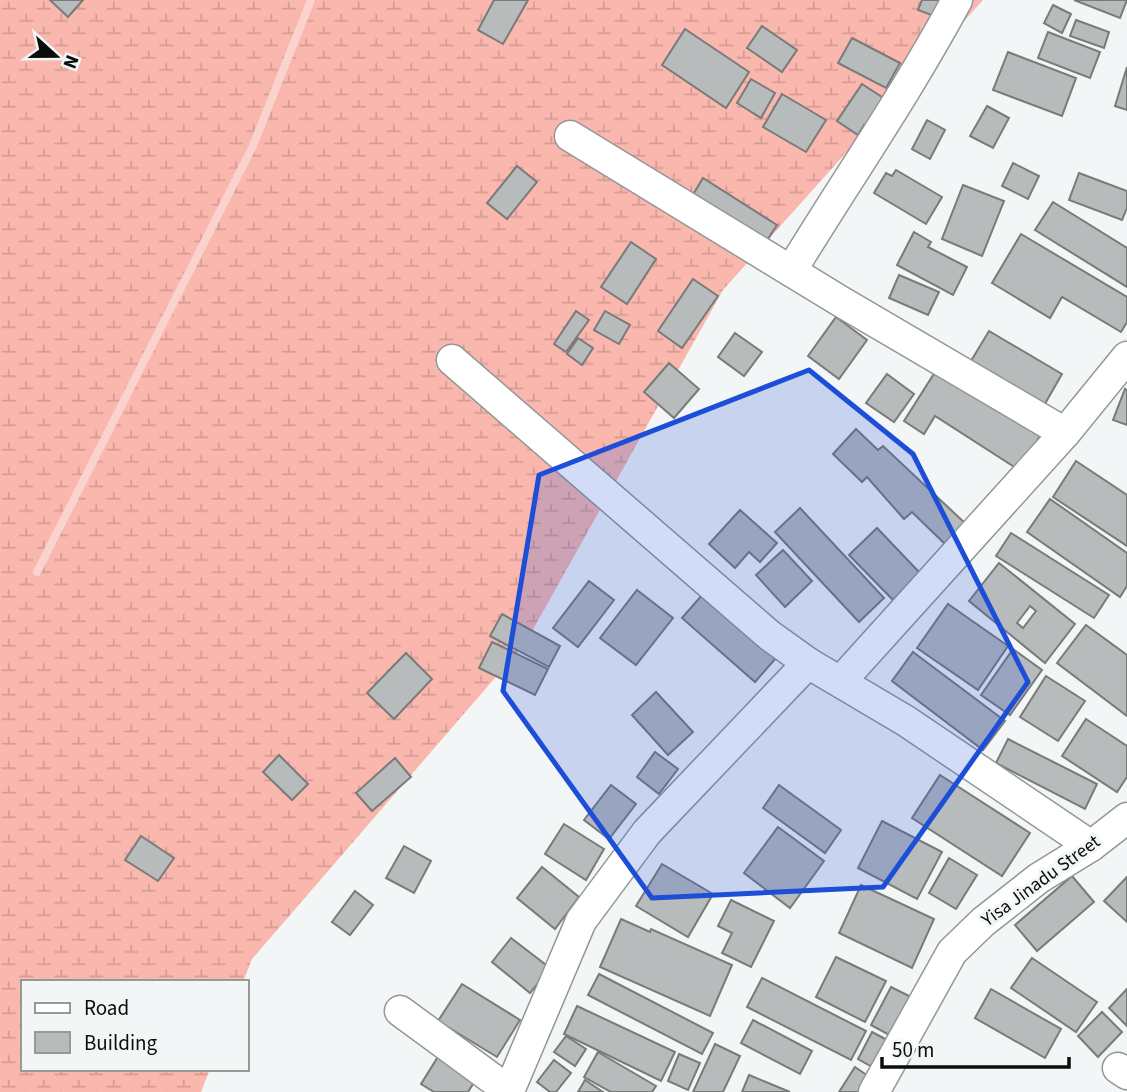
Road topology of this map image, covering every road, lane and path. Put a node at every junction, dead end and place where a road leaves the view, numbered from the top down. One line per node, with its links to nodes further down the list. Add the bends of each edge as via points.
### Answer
1 (957, 0): 3 (street)
2 (569, 136): 3 (street)
3 (791, 271): 6 (street)
4 (1127, 356): 6 (street)
5 (452, 360): 7 (street, via 769,635)
6 (1065, 433): 8 (street)
7 (808, 663): 8 (street); 12 (street, via 648,832 580,921)
8 (841, 681): 10 (street)
9 (1127, 818): 10 (street, Yisa Jinadu Street)
10 (1091, 846): 13 (street, Yisa Jinadu Street, via 1039,878 952,952)
11 (400, 1011): 12 (street)
12 (509, 1092)
13 (874, 1092)

